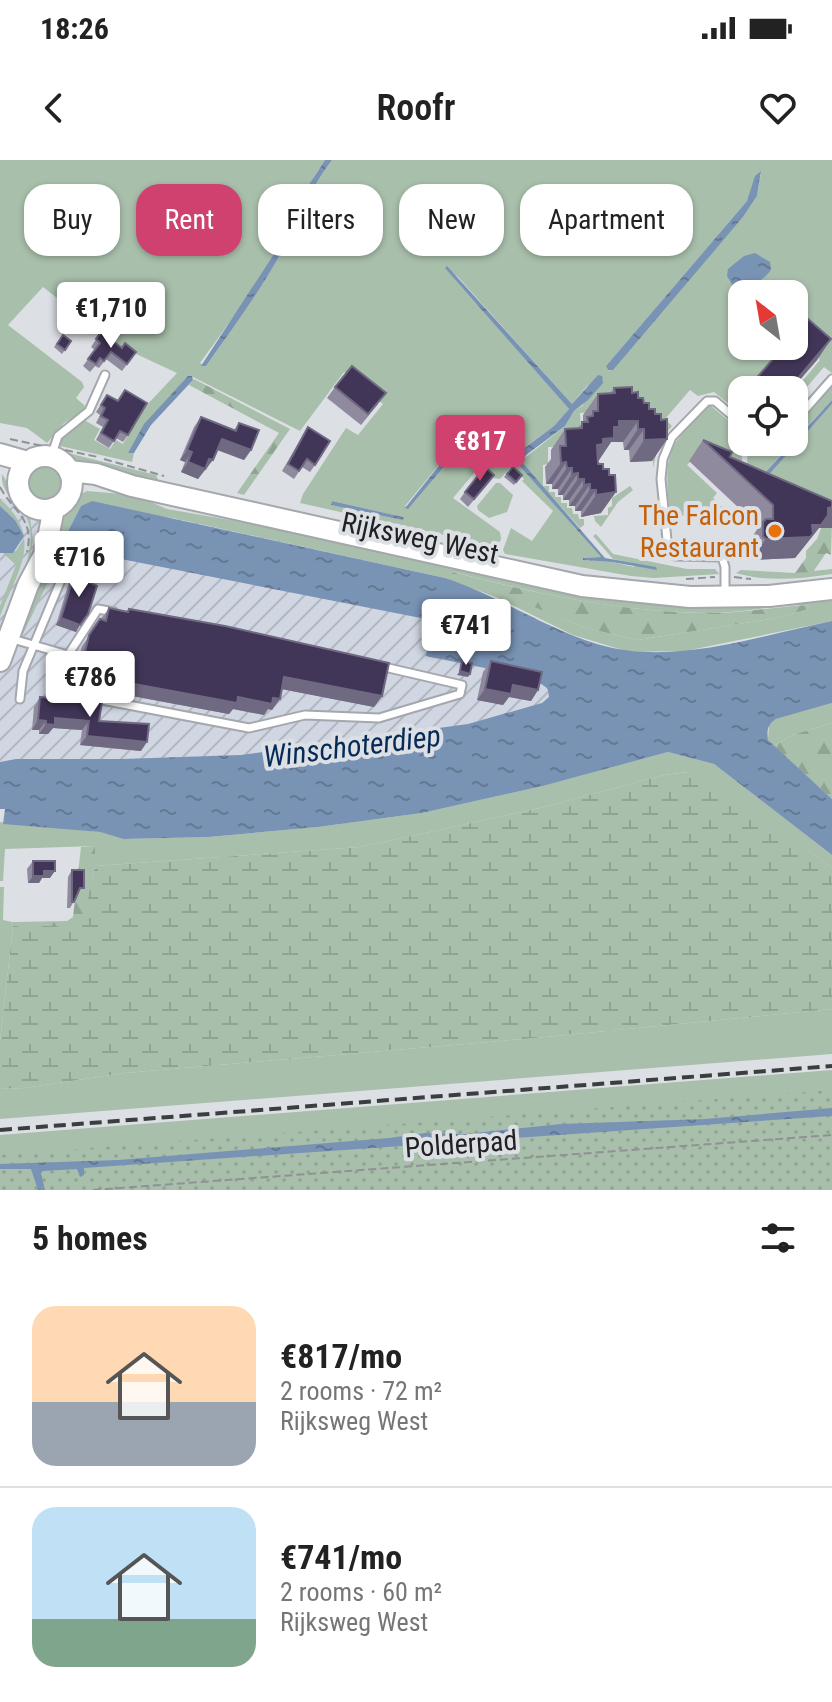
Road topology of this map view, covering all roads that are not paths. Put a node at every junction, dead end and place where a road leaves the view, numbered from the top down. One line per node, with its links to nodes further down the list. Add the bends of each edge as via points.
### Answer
1 (105, 375): 6 (lane, via 89,411 62,430)
2 (832, 379): 3 (lane)
3 (808, 406)
4 (728, 412): 18 (lane, via 707,401 669,442 661,470 668,550 675,556 720,556 725,563)
5 (7, 447): 7 (main road)
6 (52, 452): 7 (main road); 9 (main road)
7 (28, 462): 10 (main road)
8 (0, 468): 10 (main road)
9 (69, 471): 11 (main road, Rijksweg West); 12 (main road)
10 (5, 486): 13 (main road)
11 (132, 486): 12 (main road, Rijksweg West); 18 (main road, Rijksweg West, via 568,584)
12 (69, 494): 14 (main road)
13 (31, 506): 14 (main road); 15 (main road, via 37,523)
14 (54, 508): 15 (main road, via 45,553)
15 (31, 561): 20 (main road)
16 (64, 573): 21 (lane)
17 (832, 589): 18 (main road, Rijksweg West)
18 (725, 597)
19 (129, 615): 22 (lane, via 98,609)
20 (7, 638): 21 (lane); 23 (main road)
21 (35, 645): 22 (lane); 25 (lane, via 23,671)
22 (68, 655): 24 (lane, via 60,692 249,728 305,715 379,718 460,694 462,685)
23 (0, 661)
24 (371, 664)
25 (20, 699)

